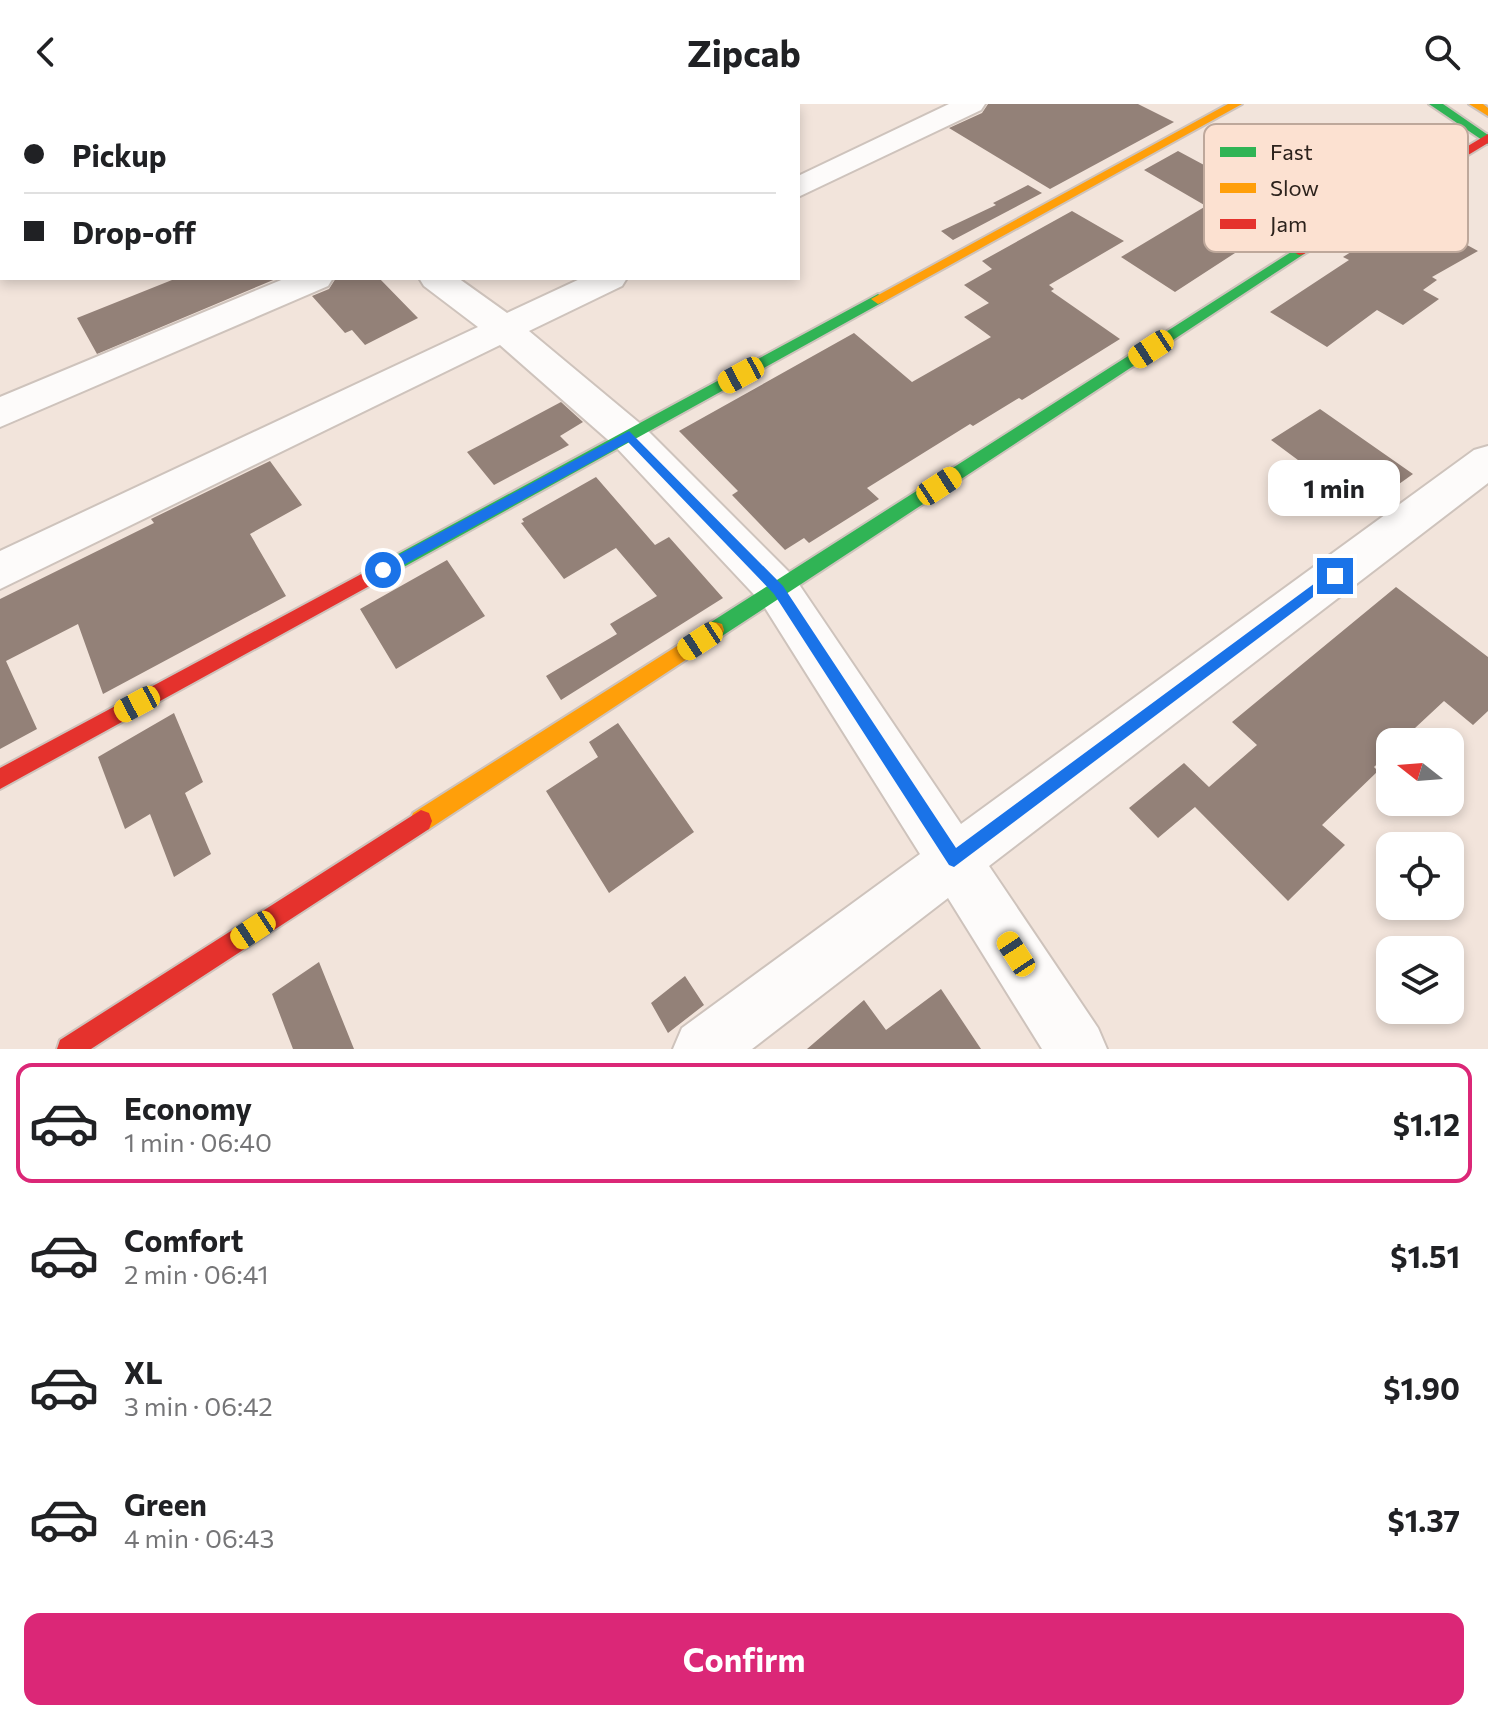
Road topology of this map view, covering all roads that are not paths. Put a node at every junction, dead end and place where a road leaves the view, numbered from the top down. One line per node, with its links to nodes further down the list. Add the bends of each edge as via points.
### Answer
1 (971, 104): 10 (street)
2 (1236, 104): 17 (main road)
3 (1435, 104): 6 (main road)
4 (1475, 104): 5 (main road)
5 (1488, 113)
6 (1465, 124)
7 (1468, 126): 8 (main road)
8 (1488, 139): 9 (main road)
9 (1468, 151)
10 (800, 187)
11 (1299, 252): 20 (main road)
12 (311, 280): 16 (street)
13 (439, 280): 15 (street)
14 (606, 280): 15 (street)
15 (504, 329): 17 (street); 19 (street)
16 (0, 413)
17 (629, 436): 20 (street); 21 (main road)
18 (1488, 461): 22 (street)
19 (0, 571)
20 (778, 590): 22 (street); 23 (main road)
21 (0, 779)
22 (954, 859): 24 (street); 25 (street)
23 (69, 1049)
24 (703, 1049)
25 (1077, 1049)

